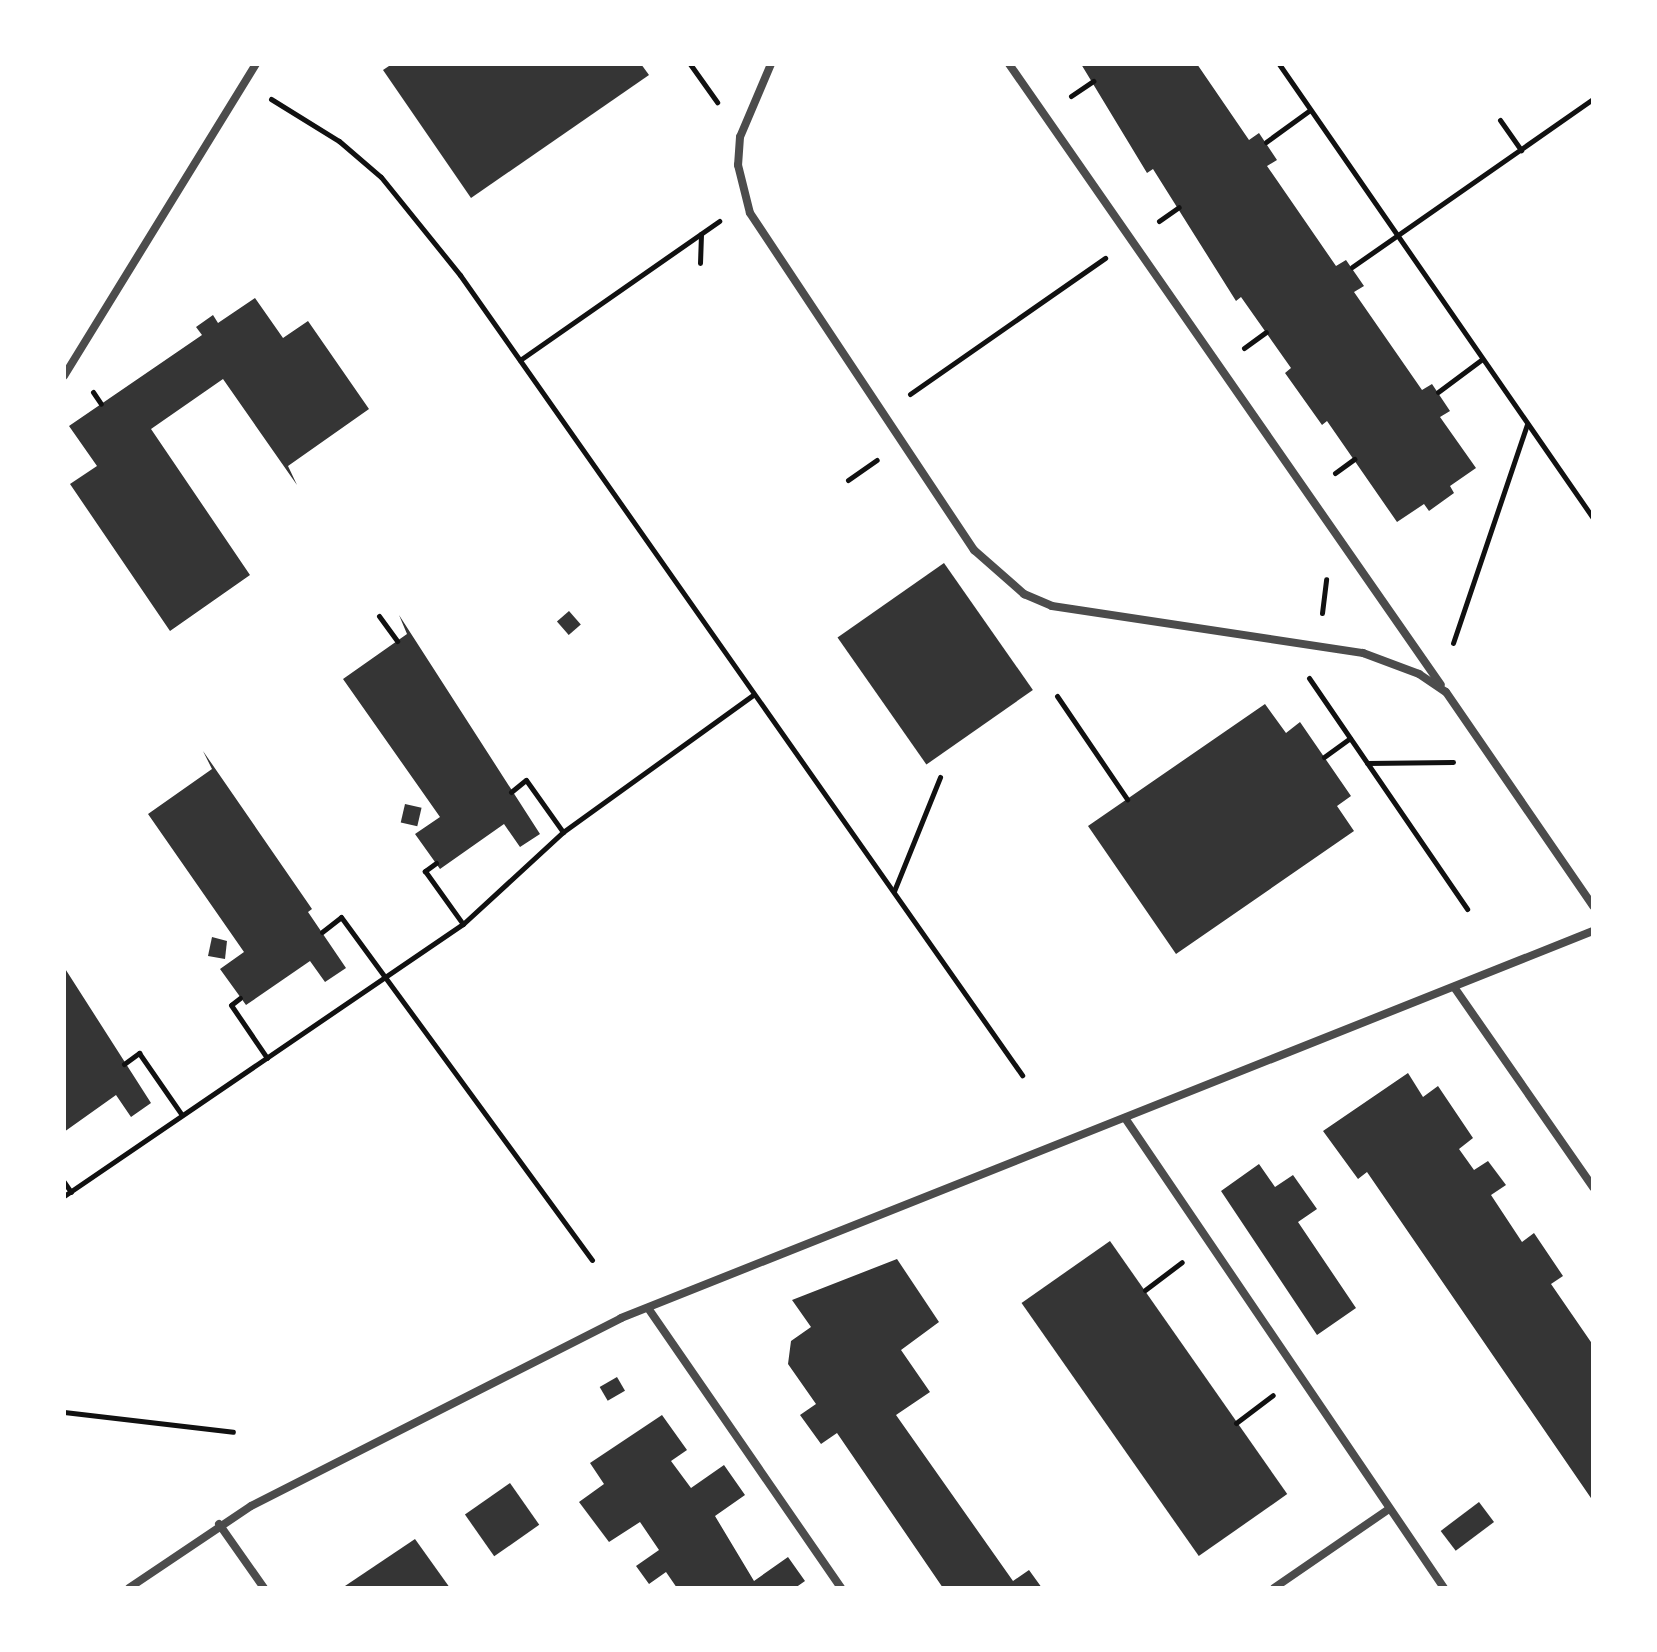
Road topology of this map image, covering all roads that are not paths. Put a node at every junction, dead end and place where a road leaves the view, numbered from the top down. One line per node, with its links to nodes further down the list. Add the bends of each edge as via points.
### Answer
1 (256, 64): 4 (street)
2 (771, 64): 5 (street, via 740,137 741,191 750,213 974,550 1024,594 1091,613 1363,653 1419,674)
3 (1009, 64): 5 (street)
4 (64, 376)
5 (1446, 692): 6 (street)
6 (1593, 906)
7 (1593, 931): 8 (street)
8 (1454, 987): 9 (street); 10 (street)
9 (1125, 1118): 11 (street); 12 (street)
10 (1593, 1187)
11 (648, 1308): 13 (street); 16 (street)
12 (1389, 1509): 17 (street); 18 (street)
13 (219, 1524): 14 (street); 15 (street)
14 (129, 1588)
15 (264, 1588)
16 (841, 1588)
17 (1274, 1588)
18 (1444, 1588)

